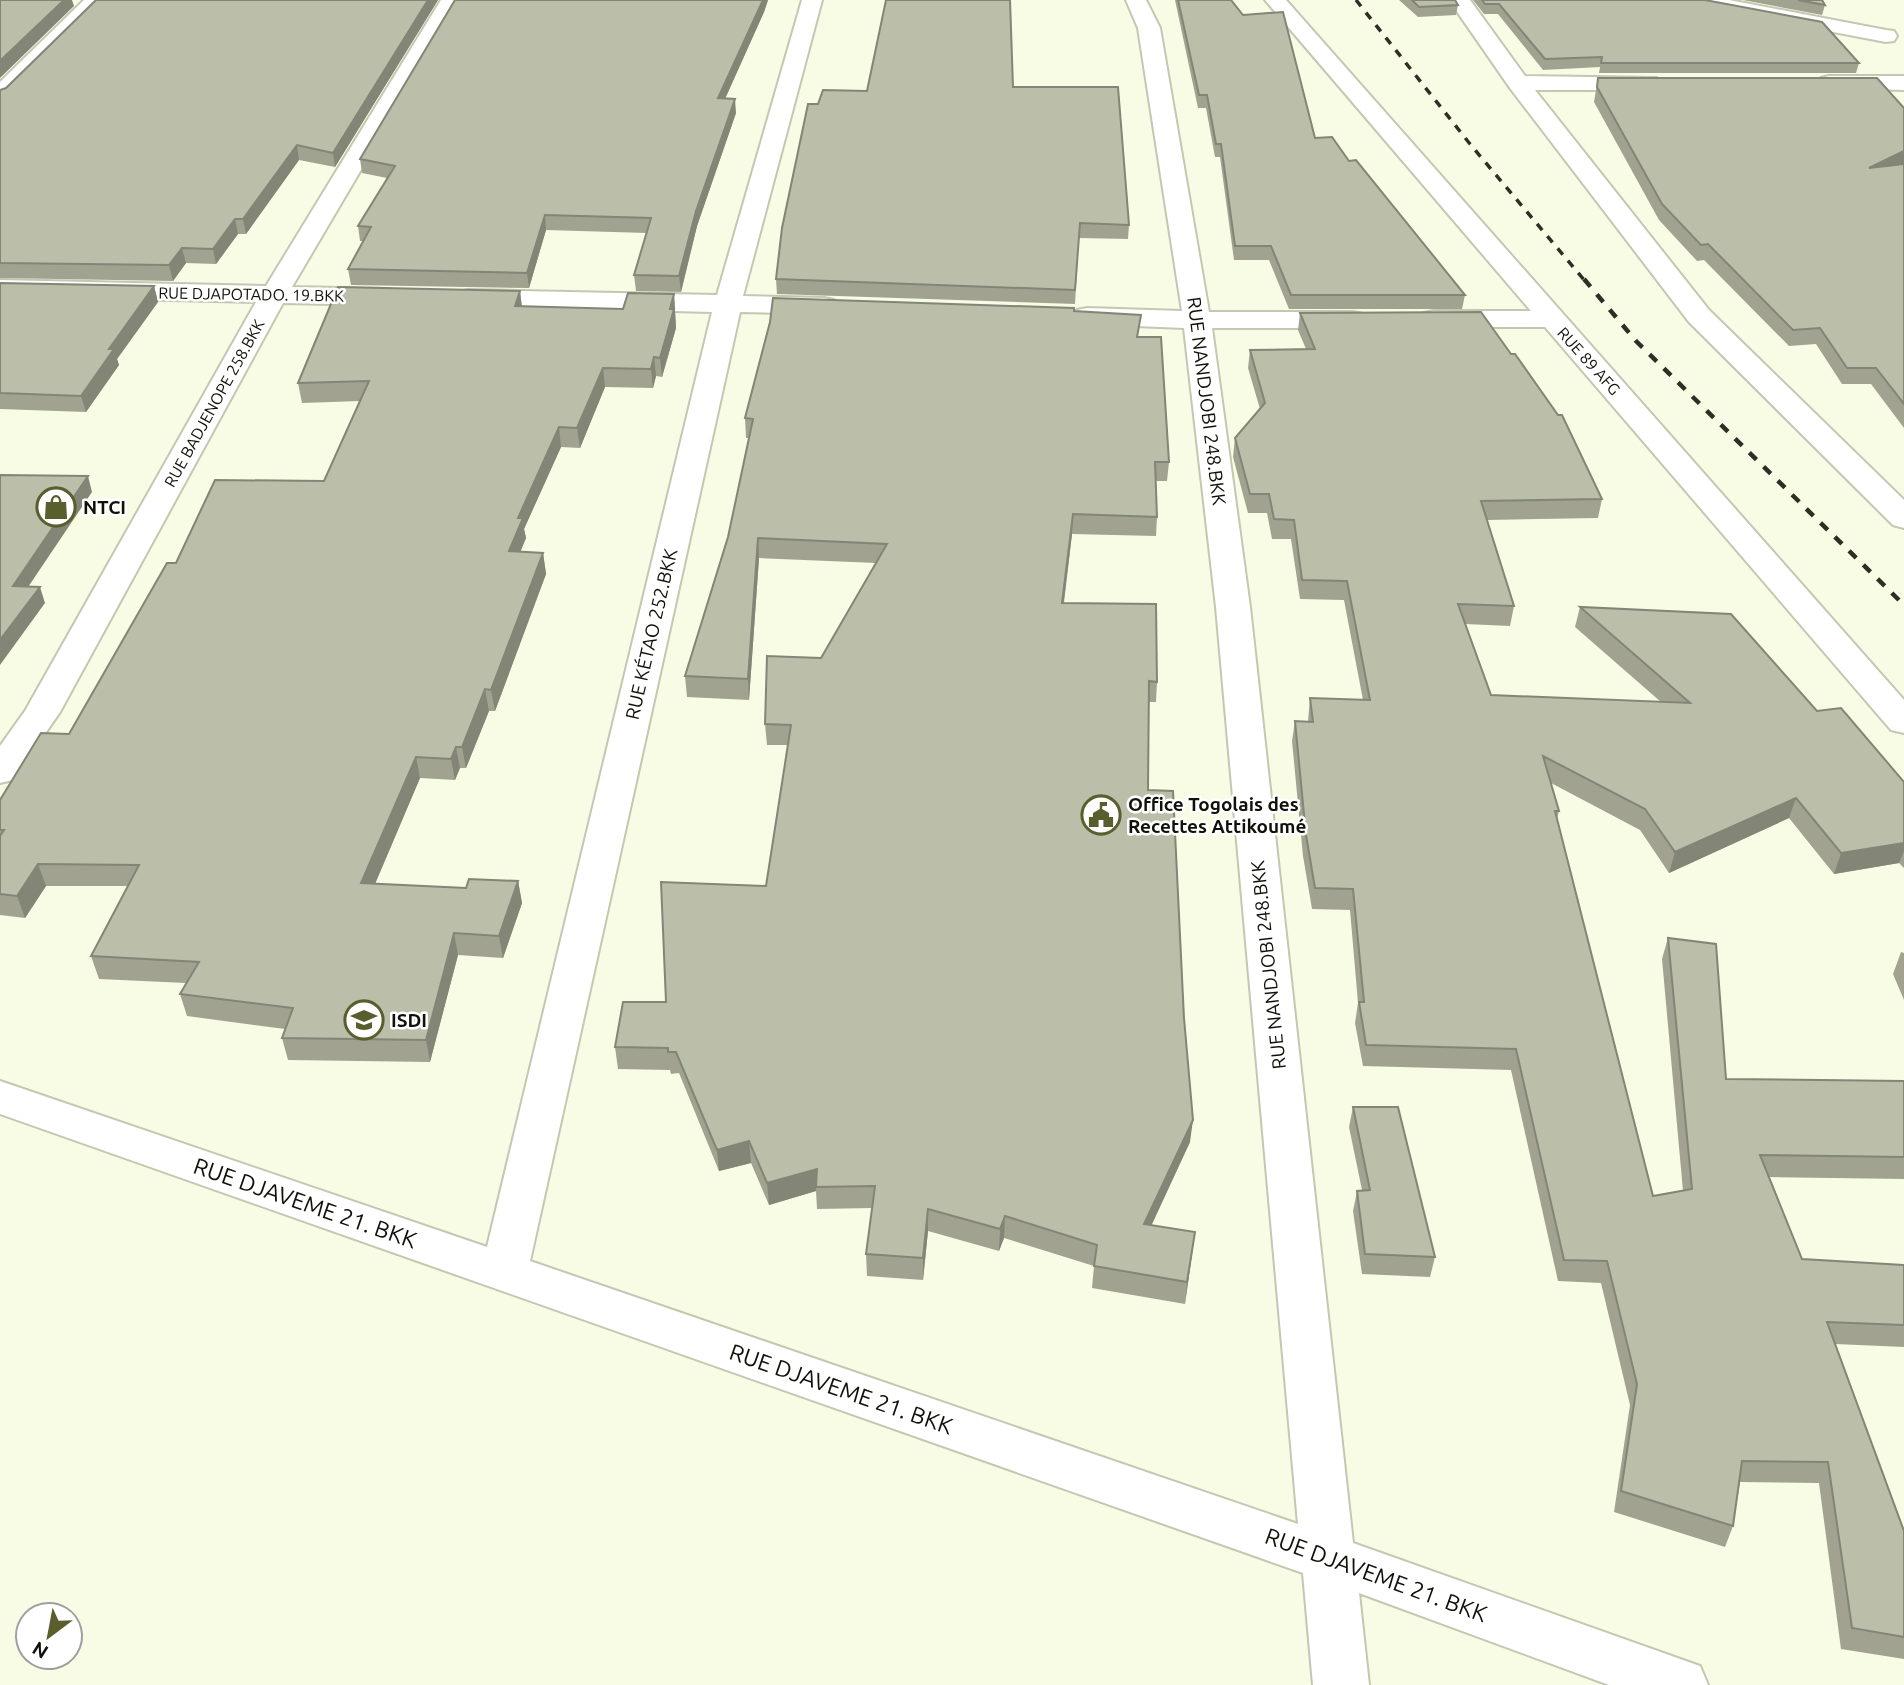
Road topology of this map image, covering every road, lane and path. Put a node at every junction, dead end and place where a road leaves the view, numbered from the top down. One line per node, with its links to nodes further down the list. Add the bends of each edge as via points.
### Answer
1 (96, 0): 13 (street)
2 (452, 0): 15 (street, RUE BADJENOPE 258.BKK)
3 (812, 0): 18 (street, RUE KÉTAO 252.BKK)
4 (1136, 0): 22 (street, RUE NANDJOBI 248.BKK, via 1149,28)
5 (1275, 0): 21 (street, RUE 89 AFG)
6 (1459, 0): 9 (street)
7 (1696, 0): 8 (street, via 1892,44)
8 (1867, 9)
9 (1518, 83): 10 (street); 23 (street, via 1699,316)
10 (1670, 83)
11 (1808, 83): 12 (street)
12 (1904, 83)
13 (0, 94)
14 (0, 288): 15 (street, RUE DJAPOTADO. 19.BKK)
15 (274, 295): 16 (street, RUE DJAPOTADO. 19.BKK); 25 (street, RUE BADJENOPE 258.BKK, via 42,712)
16 (412, 297)
17 (439, 298): 18 (street)
18 (728, 303): 19 (street); 27 (street, RUE KÉTAO 252.BKK)
19 (852, 307)
20 (1059, 315): 22 (street)
21 (1551, 319): 22 (street); 24 (street, RUE 89 AFG)
22 (1197, 320): 28 (street, RUE NANDJOBI 248.BKK, via 1233,607)
23 (1904, 518)
24 (1904, 722)
25 (0, 772)
26 (0, 1097): 27 (street, RUE DJAVEME 21. BKK)
27 (504, 1273): 28 (street, RUE DJAVEME 21. BKK)
28 (1326, 1557): 29 (street, RUE NANDJOBI 248.BKK); 30 (street, RUE DJAVEME 21. BKK)
29 (1341, 1685)
30 (1680, 1685)

